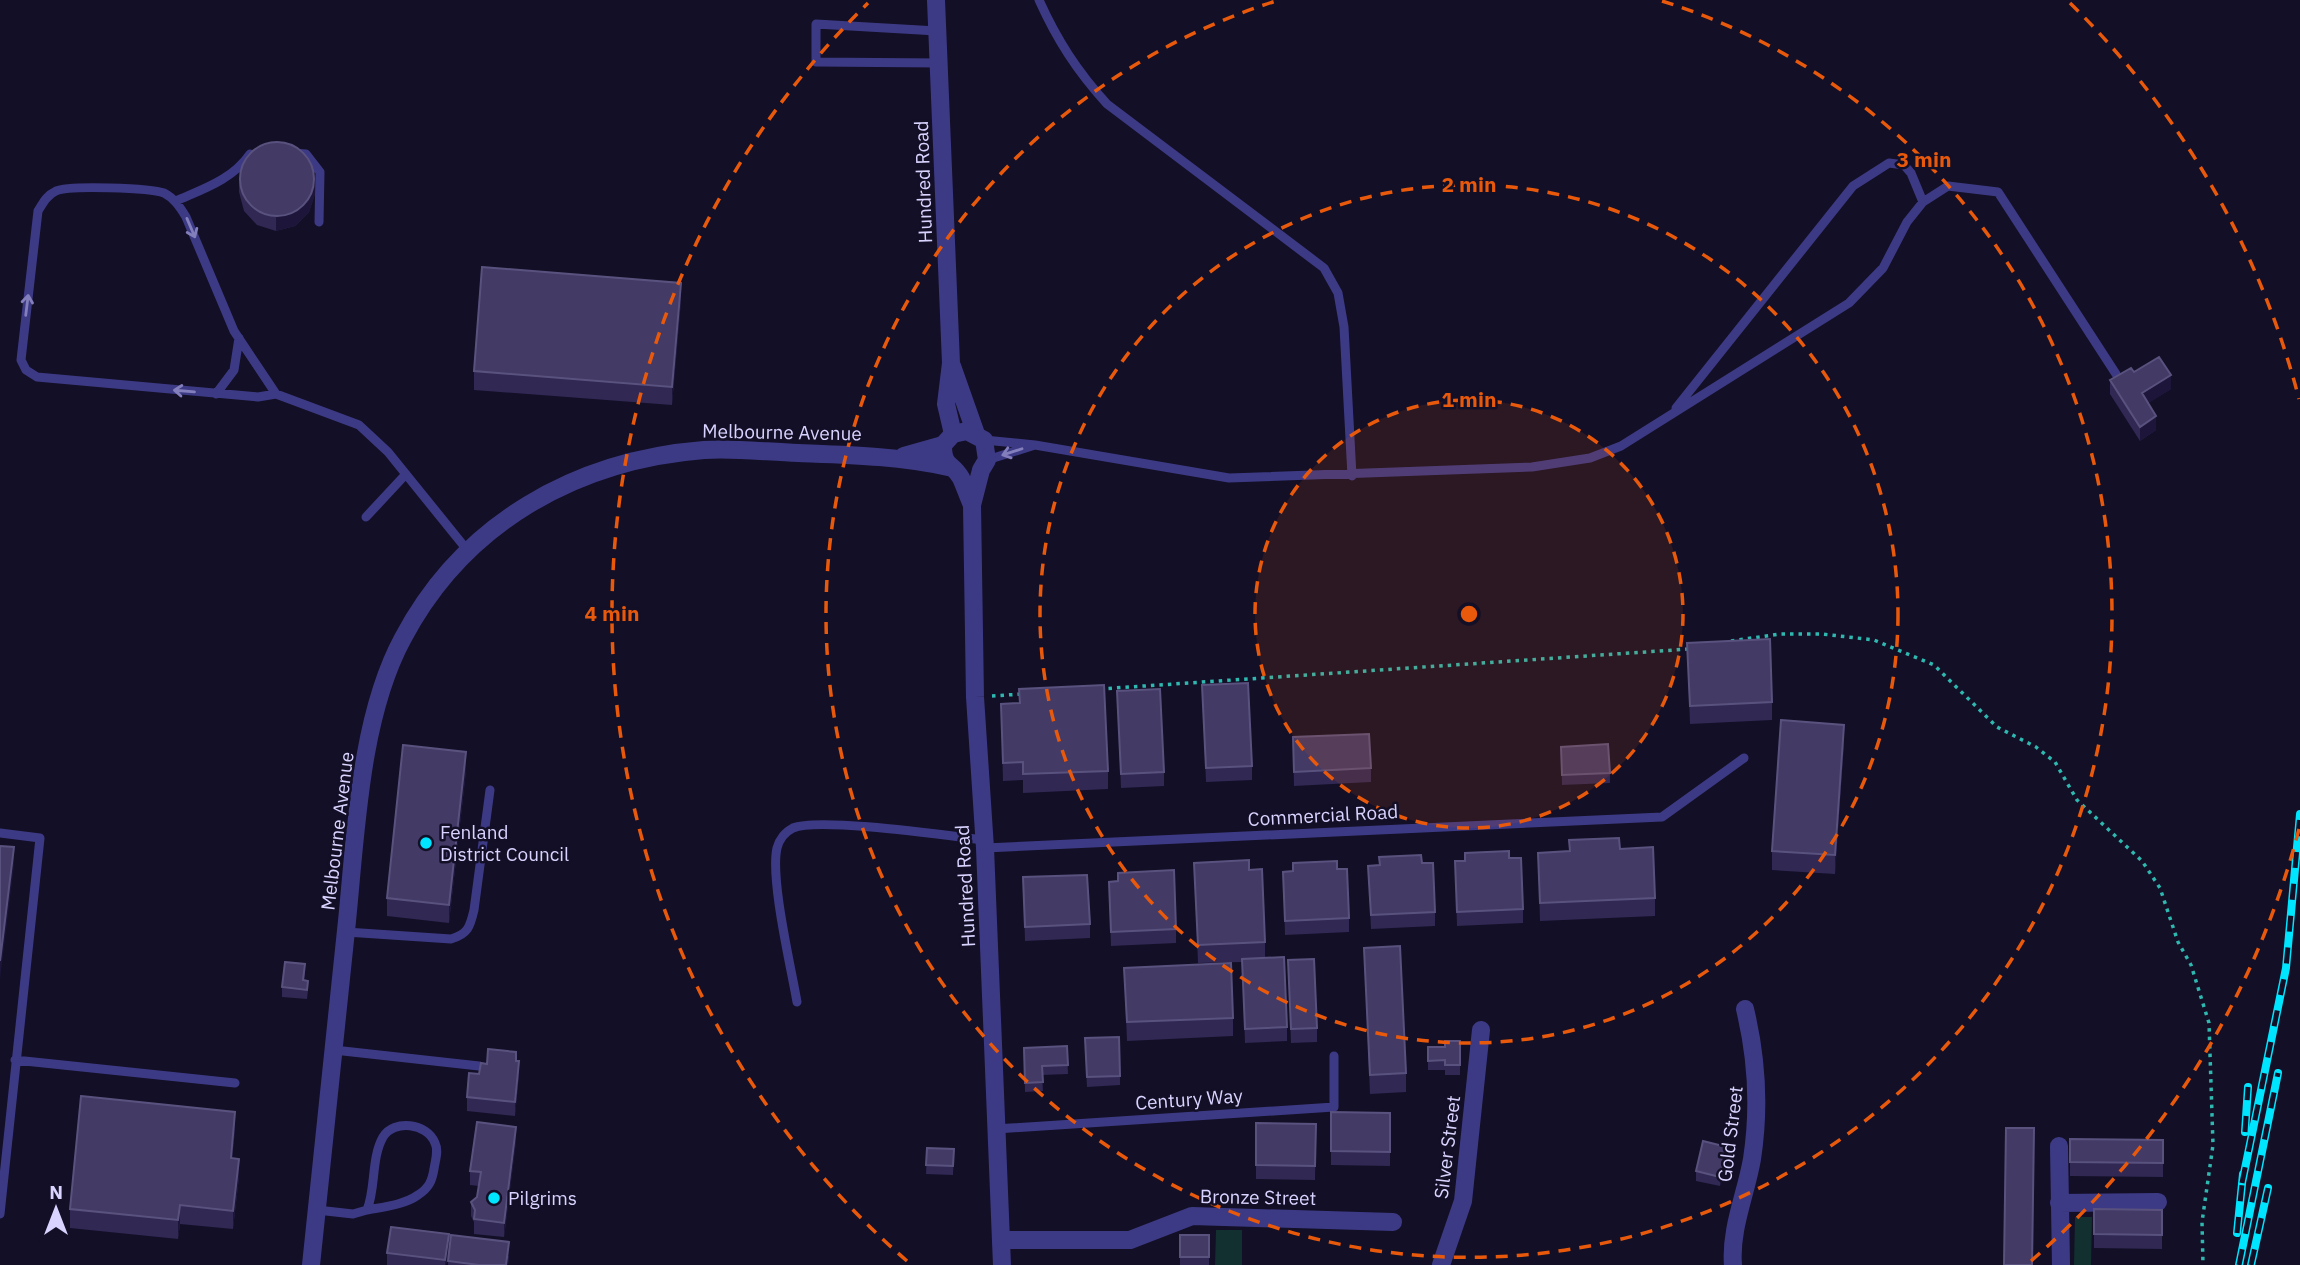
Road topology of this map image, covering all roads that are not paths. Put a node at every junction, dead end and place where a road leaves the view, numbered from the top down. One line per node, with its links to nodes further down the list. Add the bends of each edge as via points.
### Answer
1 (936, 0): 3 (street, Hundred Road)
2 (1039, 0): 23 (lane, via 1057,41 1107,104 1324,268 1338,293 1344,327)
3 (937, 31): 4 (street, Hundred Road); 4 (lane, via 816,24 816,62)
4 (939, 63): 11 (street, Hundred Road)
5 (257, 150): 7 (lane, via 216,183)
6 (281, 152): 9 (lane, via 306,154 316,163 320,172)
7 (176, 201): 10 (lane, one-way to 10); 13 (lane, one-way to 7, via 37,377 21,360 38,211 45,199 73,186 162,193)
8 (1923, 202): 12 (lane, via 1948,186 1998,192); 15 (lane, via 1883,268 1849,303); 15 (lane, via 1904,165 1889,163 1853,186)
9 (319, 222)
10 (239, 338): 13 (lane, via 234,370); 14 (lane)
11 (951, 363): 16 (street, Hundred Road); 17 (street, Hundred Road)
12 (2116, 374)
13 (216, 394): 14 (lane)
14 (276, 394): 22 (lane, via 359,425)
15 (1670, 415): 23 (lane, via 1621,446 1590,458 1532,467)
16 (980, 437): 17 (street, via 967,431); 18 (lane); 20 (street, Hundred Road)
17 (948, 439): 19 (street, Melbourne Avenue); 21 (street, Hundred Road, via 943,457)
18 (1035, 445): 20 (lane, one-way to 20); 23 (lane, via 1229,478)
19 (900, 456): 21 (street, Melbourne Avenue); 26 (street, Melbourne Avenue, via 706,450 646,457 598,469 559,487 517,511)
20 (984, 465): 21 (street); 24 (street, Hundred Road)
21 (953, 470): 24 (street, Hundred Road)
22 (406, 474): 25 (lane); 26 (lane)
23 (1352, 475)
24 (972, 505): 30 (street, Hundred Road, via 975,697)
25 (366, 517)
26 (468, 551): 31 (street, Melbourne Avenue, via 432,590 401,640 378,705 361,786)
27 (1744, 758): 30 (lane, Commercial Road, via 1662,817)
28 (490, 790): 31 (lane, via 474,910 465,935 451,939)
29 (0, 833): 37 (lane, via 40,838)
30 (985, 844): 32 (lane, Commercial Road, via 841,826 794,828 783,835 777,876); 40 (street, Hundred Road)
31 (346, 932): 35 (street, Melbourne Avenue)
32 (797, 1002)
33 (1745, 1009): 52 (street, Gold Street, via 1758,1083 1757,1115)
34 (1480, 1030): 51 (street, Silver Street, via 1464,1201)
35 (334, 1050): 38 (lane); 44 (street, Melbourne Avenue)
36 (1334, 1056): 40 (lane, Century Way, via 1334,1107)
37 (15, 1060): 39 (lane); 46 (lane)
38 (478, 1066)
39 (236, 1083)
40 (996, 1129): 48 (street, Hundred Road)
41 (2059, 1146): 43 (street)
42 (2158, 1202): 43 (street)
43 (2059, 1203): 53 (street)
44 (317, 1210): 45 (lane, via 353,1214); 49 (street, Melbourne Avenue)
45 (367, 1210): 45 (lane, via 381,1139 388,1130 413,1126 430,1134 437,1149 431,1183 417,1196)
46 (0, 1214)
47 (1393, 1222): 48 (street, Bronze Street, via 1192,1216 1130,1240)
48 (1001, 1240): 50 (street, Hundred Road)
49 (311, 1265)
50 (1002, 1265)
51 (1441, 1265)
52 (1733, 1265)
53 (2061, 1265)

